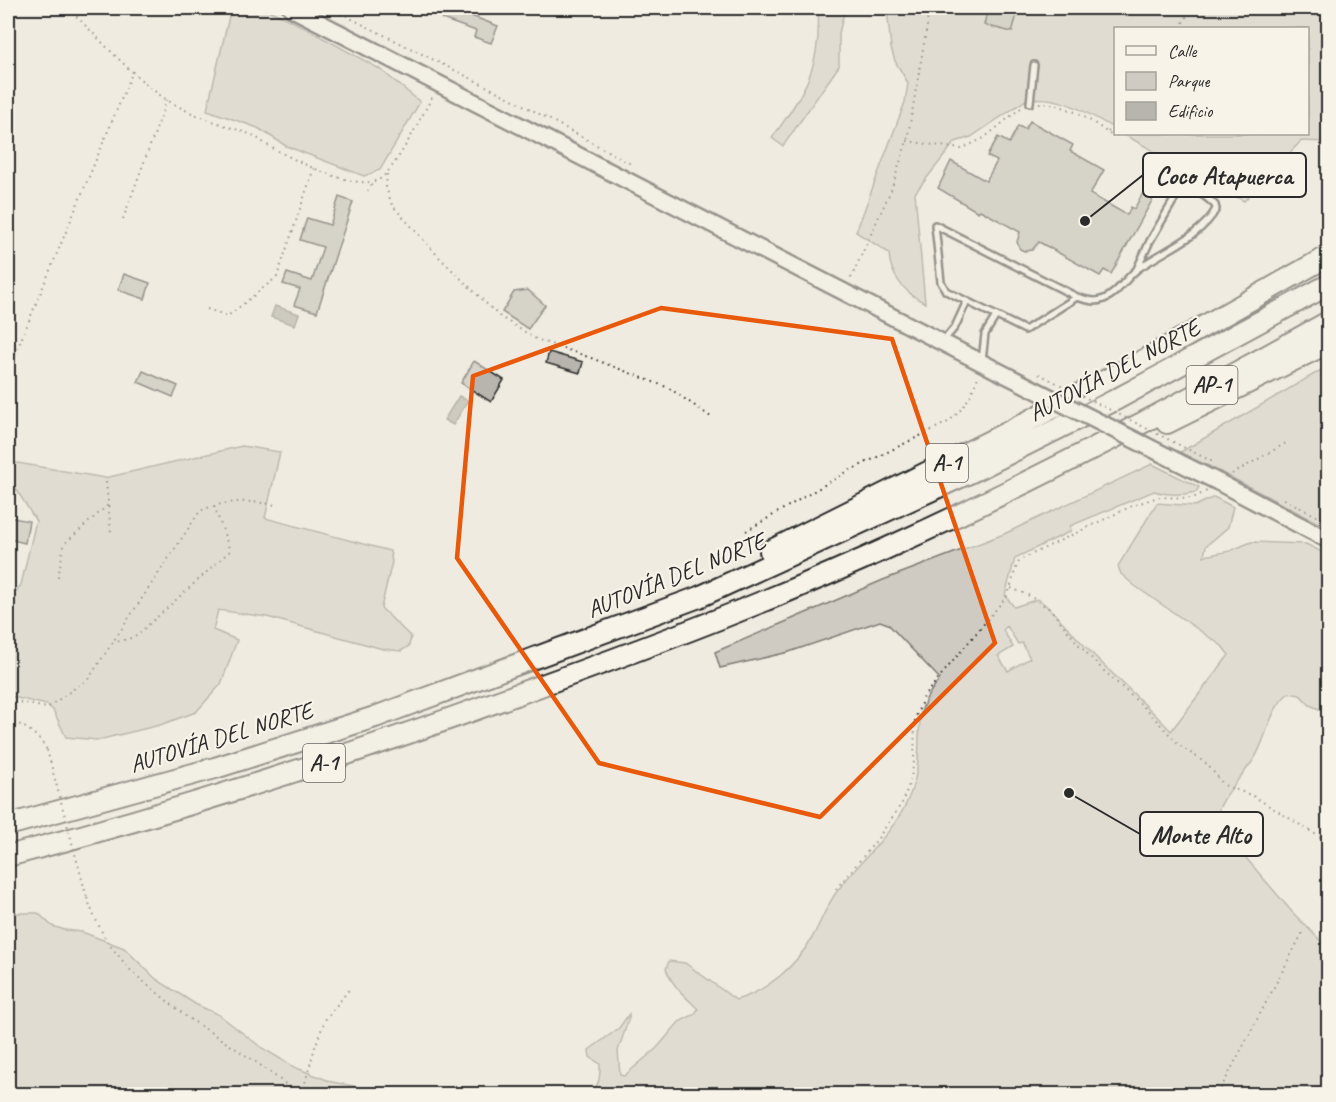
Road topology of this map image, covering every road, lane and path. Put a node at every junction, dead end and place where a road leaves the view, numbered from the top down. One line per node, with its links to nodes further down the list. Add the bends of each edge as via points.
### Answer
1 (68, 8): 7 (path)
2 (291, 8): 8 (main road)
3 (928, 8): 14 (path)
4 (1187, 16): 5 (path)
5 (1181, 27)
6 (1034, 65): 10 (lane)
7 (133, 71): 9 (path); 32 (path)
8 (438, 84): 16 (path); 23 (main road)
9 (167, 100): 15 (path, via 222,126 255,136); 19 (path)
10 (1030, 103): 12 (path, via 1067,109); 14 (path, via 984,138 961,149)
11 (1114, 124): 12 (path)
12 (1107, 132): 13 (path)
13 (1112, 136)
14 (907, 141): 23 (path, via 891,190)
15 (314, 168): 17 (path, via 349,180); 26 (path, via 277,277 228,316)
16 (387, 174): 17 (path); 34 (path, via 386,187 392,205 499,316 536,339 669,388)
17 (373, 182): 18 (path)
18 (368, 190)
19 (123, 219)
20 (1329, 256): 49 (highway, A-1, via 1000,436 827,523)
21 (1137, 269): 21 (lane, via 1181,243 1212,217 1215,205 1191,189 1178,193); 24 (lane, via 1106,298 1095,302)
22 (1329, 285): 49 (highway, AUTOVÍA DEL NORTE / AP-1, via 978,469 699,597)
23 (843, 291): 29 (main road)
24 (1077, 297): 25 (lane, via 935,225 941,282 946,291); 27 (lane, via 1025,330)
25 (967, 301): 27 (lane); 29 (lane)
26 (207, 309)
27 (996, 316): 31 (lane, via 985,334)
28 (1329, 322): 36 (highway, AP-1)
29 (944, 341): 31 (main road)
30 (1329, 343): 36 (highway, A-1, via 1118,446)
31 (982, 362): 39 (main road, bridge); 43 (path, via 969,400 948,422 843,474)
32 (8, 371)
33 (1036, 373): 37 (path, bridge)
34 (711, 417)
35 (1286, 443): 39 (path)
36 (1095, 448): 54 (highway, A-1, via 893,546 634,652 316,766)
37 (1215, 463)
38 (106, 482): 40 (path)
39 (1218, 483): 45 (main road); 47 (path, via 1193,498 1158,497 1134,504 1020,560)
40 (108, 504): 44 (path); 46 (path, via 64,544)
41 (275, 504): 42 (path, via 253,501)
42 (214, 505): 48 (path, via 200,511); 48 (path, via 230,551 135,637)
43 (746, 531)
44 (111, 532)
45 (1329, 540)
46 (58, 577)
47 (1011, 588): 53 (path, via 1051,610 1103,670 1224,785 1253,796); 55 (path, via 924,696 915,719 914,762 902,803)
48 (112, 643): 50 (path, via 88,678 47,708)
49 (555, 651): 52 (highway, AUTOVÍA DEL NORTE / A-1, via 375,717 215,768)
50 (8, 700)
51 (8, 720): 58 (path, bridge, via 27,728 47,750 87,898 107,942 132,972 187,1017)
52 (8, 825)
53 (1329, 842)
54 (8, 856)
55 (836, 889)
56 (1304, 930): 59 (path)
57 (351, 987): 58 (path, via 325,1020)
58 (301, 1095)
59 (1218, 1095)

